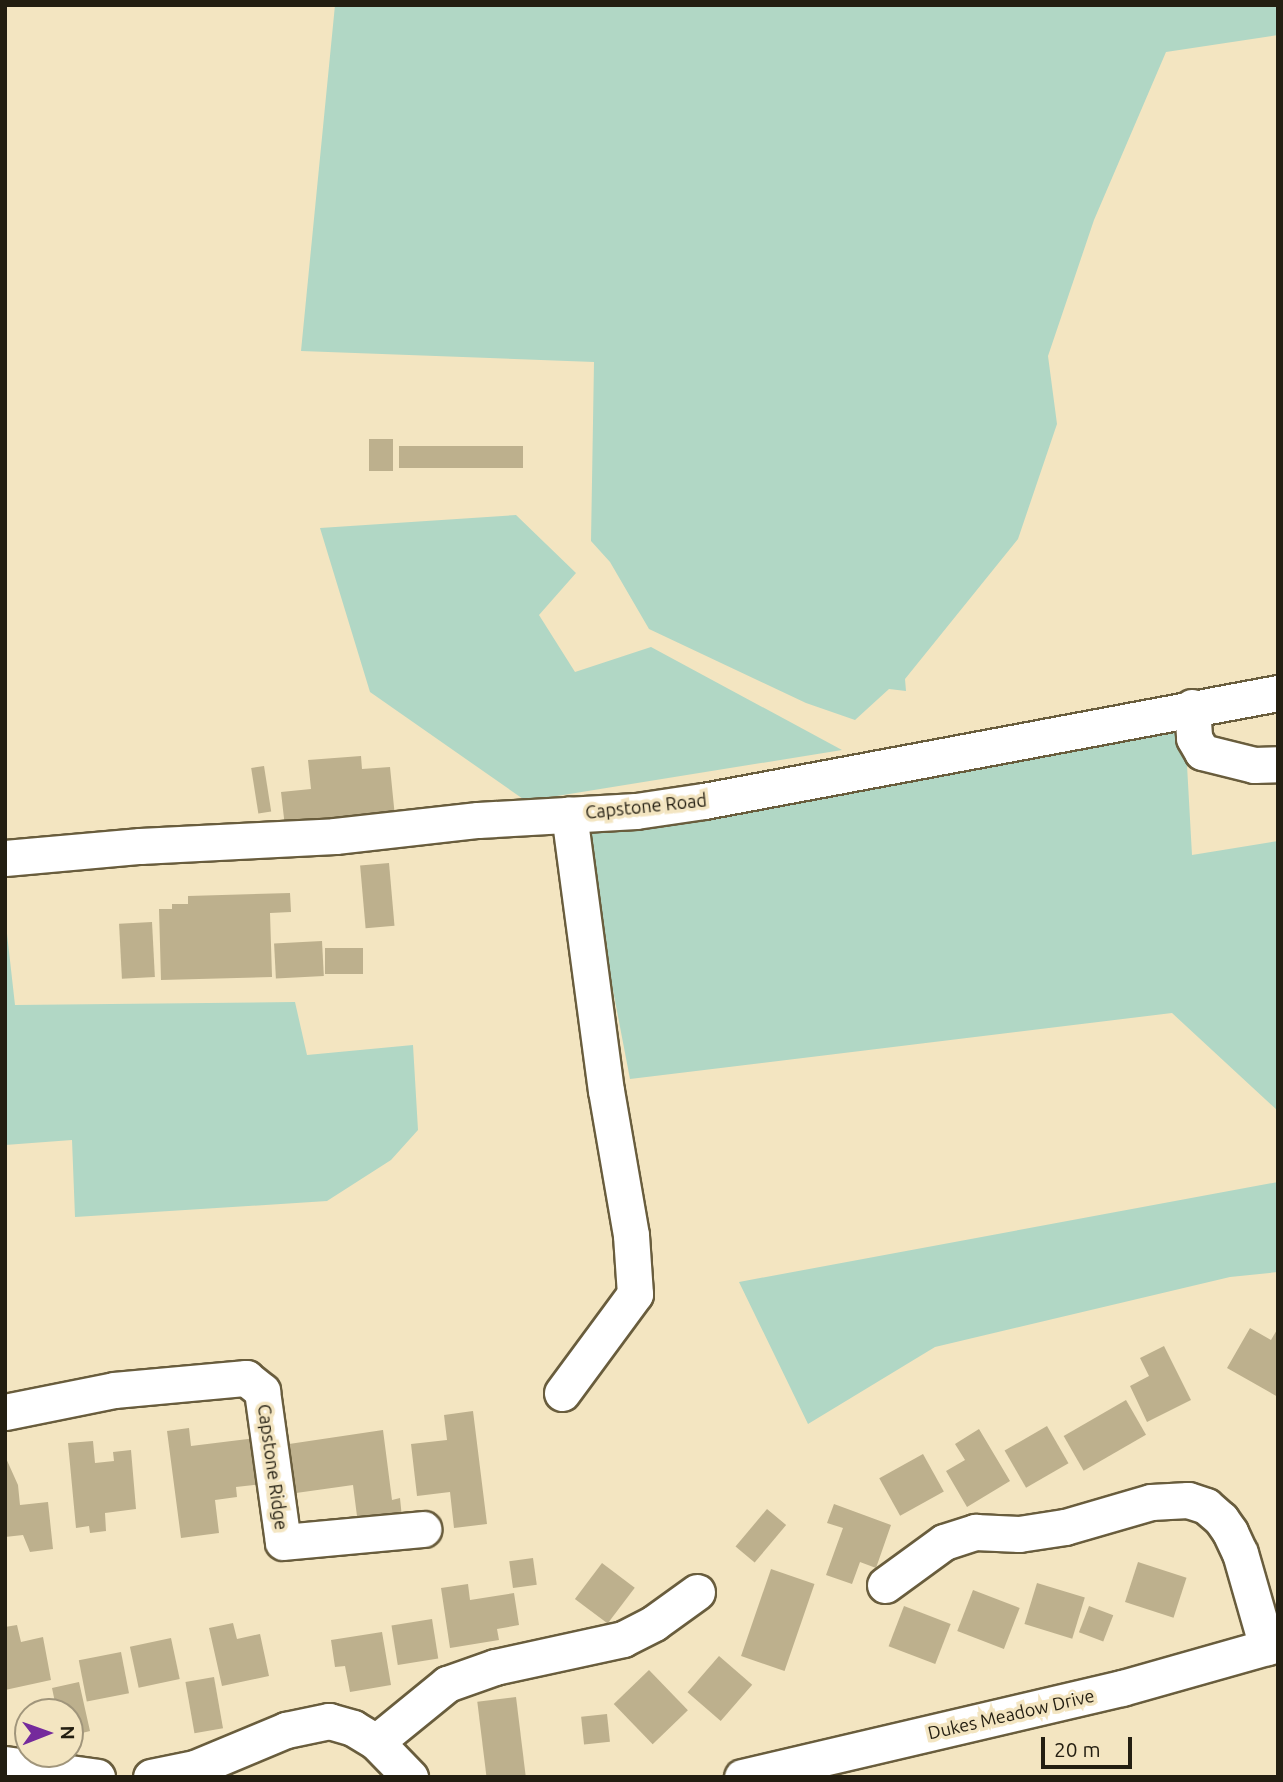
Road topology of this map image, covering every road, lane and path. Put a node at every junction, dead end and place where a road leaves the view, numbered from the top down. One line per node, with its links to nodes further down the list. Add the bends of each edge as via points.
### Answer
1 (1278, 693): 2 (street, Capstone Road)
2 (1192, 707): 3 (street, via 1194,738 1202,752 1254,765); 4 (street, Capstone Road, via 704,801)
3 (1278, 764)
4 (569, 814): 5 (street, Capstone Road, via 335,836); 6 (street, via 606,1091 631,1235 635,1294)
5 (5, 858)
6 (562, 1394)
7 (5, 1412): 8 (street, Capstone Ridge, via 114,1390 246,1378 262,1391 283,1542)
8 (423, 1529)
9 (885, 1584): 11 (street, via 944,1542 975,1532 1019,1534 1065,1527 1152,1502 1188,1500 1206,1506 1221,1519 1240,1553)
10 (696, 1592): 12 (street, via 623,1639 495,1667 447,1684)
11 (1272, 1646): 17 (street, Dukes Meadow Drive, via 1122,1688)
12 (376, 1742): 15 (street, via 340,1723 313,1723 195,1768); 16 (street)
13 (5, 1764): 14 (street)
14 (95, 1777)
15 (151, 1777)
16 (410, 1777)
17 (742, 1777)

